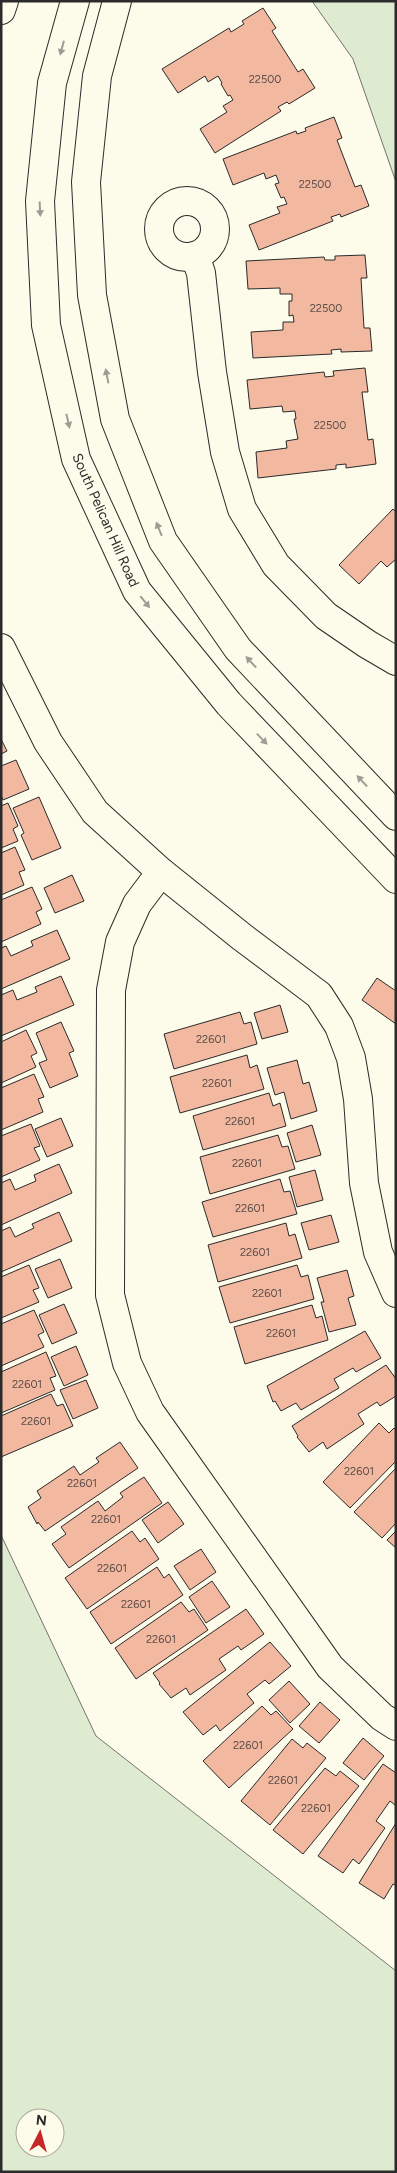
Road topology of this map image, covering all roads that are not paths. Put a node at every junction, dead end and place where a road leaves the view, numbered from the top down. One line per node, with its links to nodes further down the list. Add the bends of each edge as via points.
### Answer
1 (4, 1): 4 (street)
2 (75, 1): 9 (street, South Pelican Hill Road, one-way to 9, via 52,84 40,201 46,325 76,459 137,591 229,704)
3 (117, 1): 8 (street, one-way to 3, via 238,649 163,541 115,419 92,295 86,182 97,76)
4 (1, 10)
5 (195, 256): 7 (street, via 201,273 225,452 242,509 276,565 326,616)
6 (1, 648): 10 (street, via 48,742 95,812)
7 (396, 660)
8 (396, 816)
9 (391, 864)
10 (161, 872): 11 (street, via 319,995 339,1026 351,1058 358,1098 364,1183 378,1252); 12 (street, via 137,904 120,942 111,990 110,1294 127,1362 150,1412 330,1667 382,1717)
11 (396, 1293)
12 (396, 1726)

